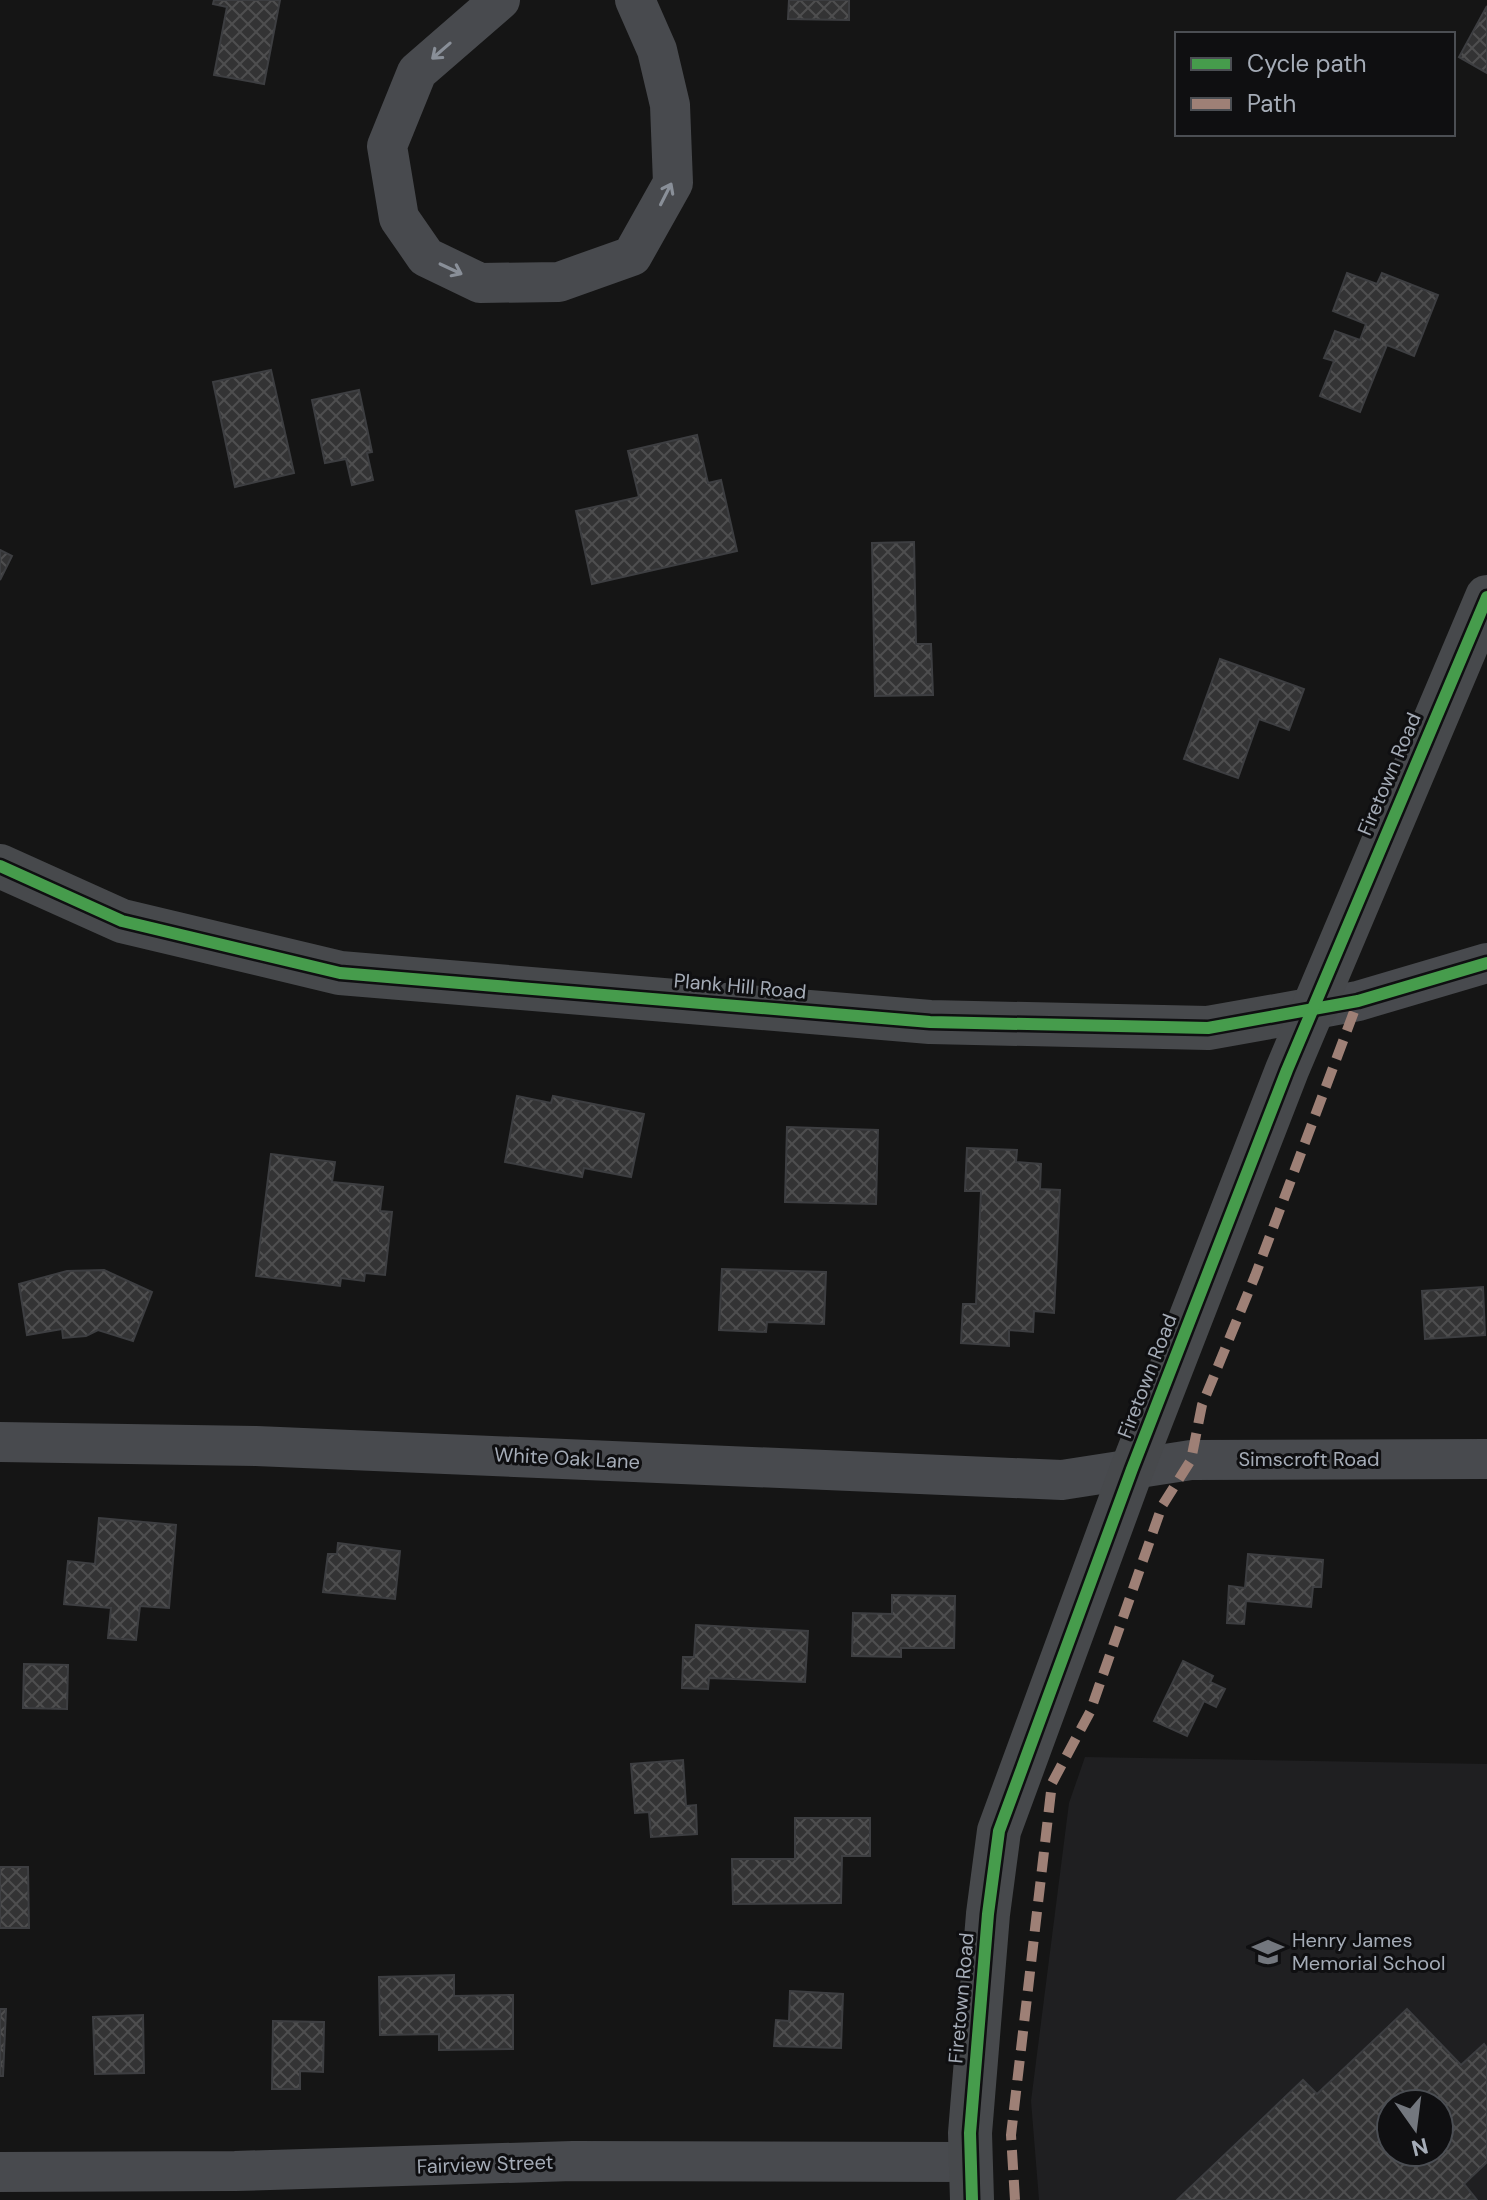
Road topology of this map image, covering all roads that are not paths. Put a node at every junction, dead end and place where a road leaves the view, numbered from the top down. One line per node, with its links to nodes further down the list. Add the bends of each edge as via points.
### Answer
1 (500, 0): 2 (street, one-way to 2, via 417,72 387,146 399,218 426,257 480,283 559,282 632,256 673,183 670,105 657,50)
2 (635, 0)
3 (1487, 597): 6 (street, Firetown Road)
4 (0, 866): 6 (street, Plank Hill Road, via 122,921 340,973 930,1022 1208,1028)
5 (1487, 963): 6 (street, Plank Hill Road)
6 (1315, 1009): 9 (street, Firetown Road)
7 (0, 1442): 9 (street, White Oak Lane, via 335,1449 1062,1480)
8 (1487, 1459): 9 (street, Simscroft Road, via 1191,1460)
9 (1132, 1469): 11 (street, Firetown Road, via 999,1831 988,1914)
10 (0, 2172): 11 (street, Fairview Street, via 573,2161)
11 (970, 2181)

